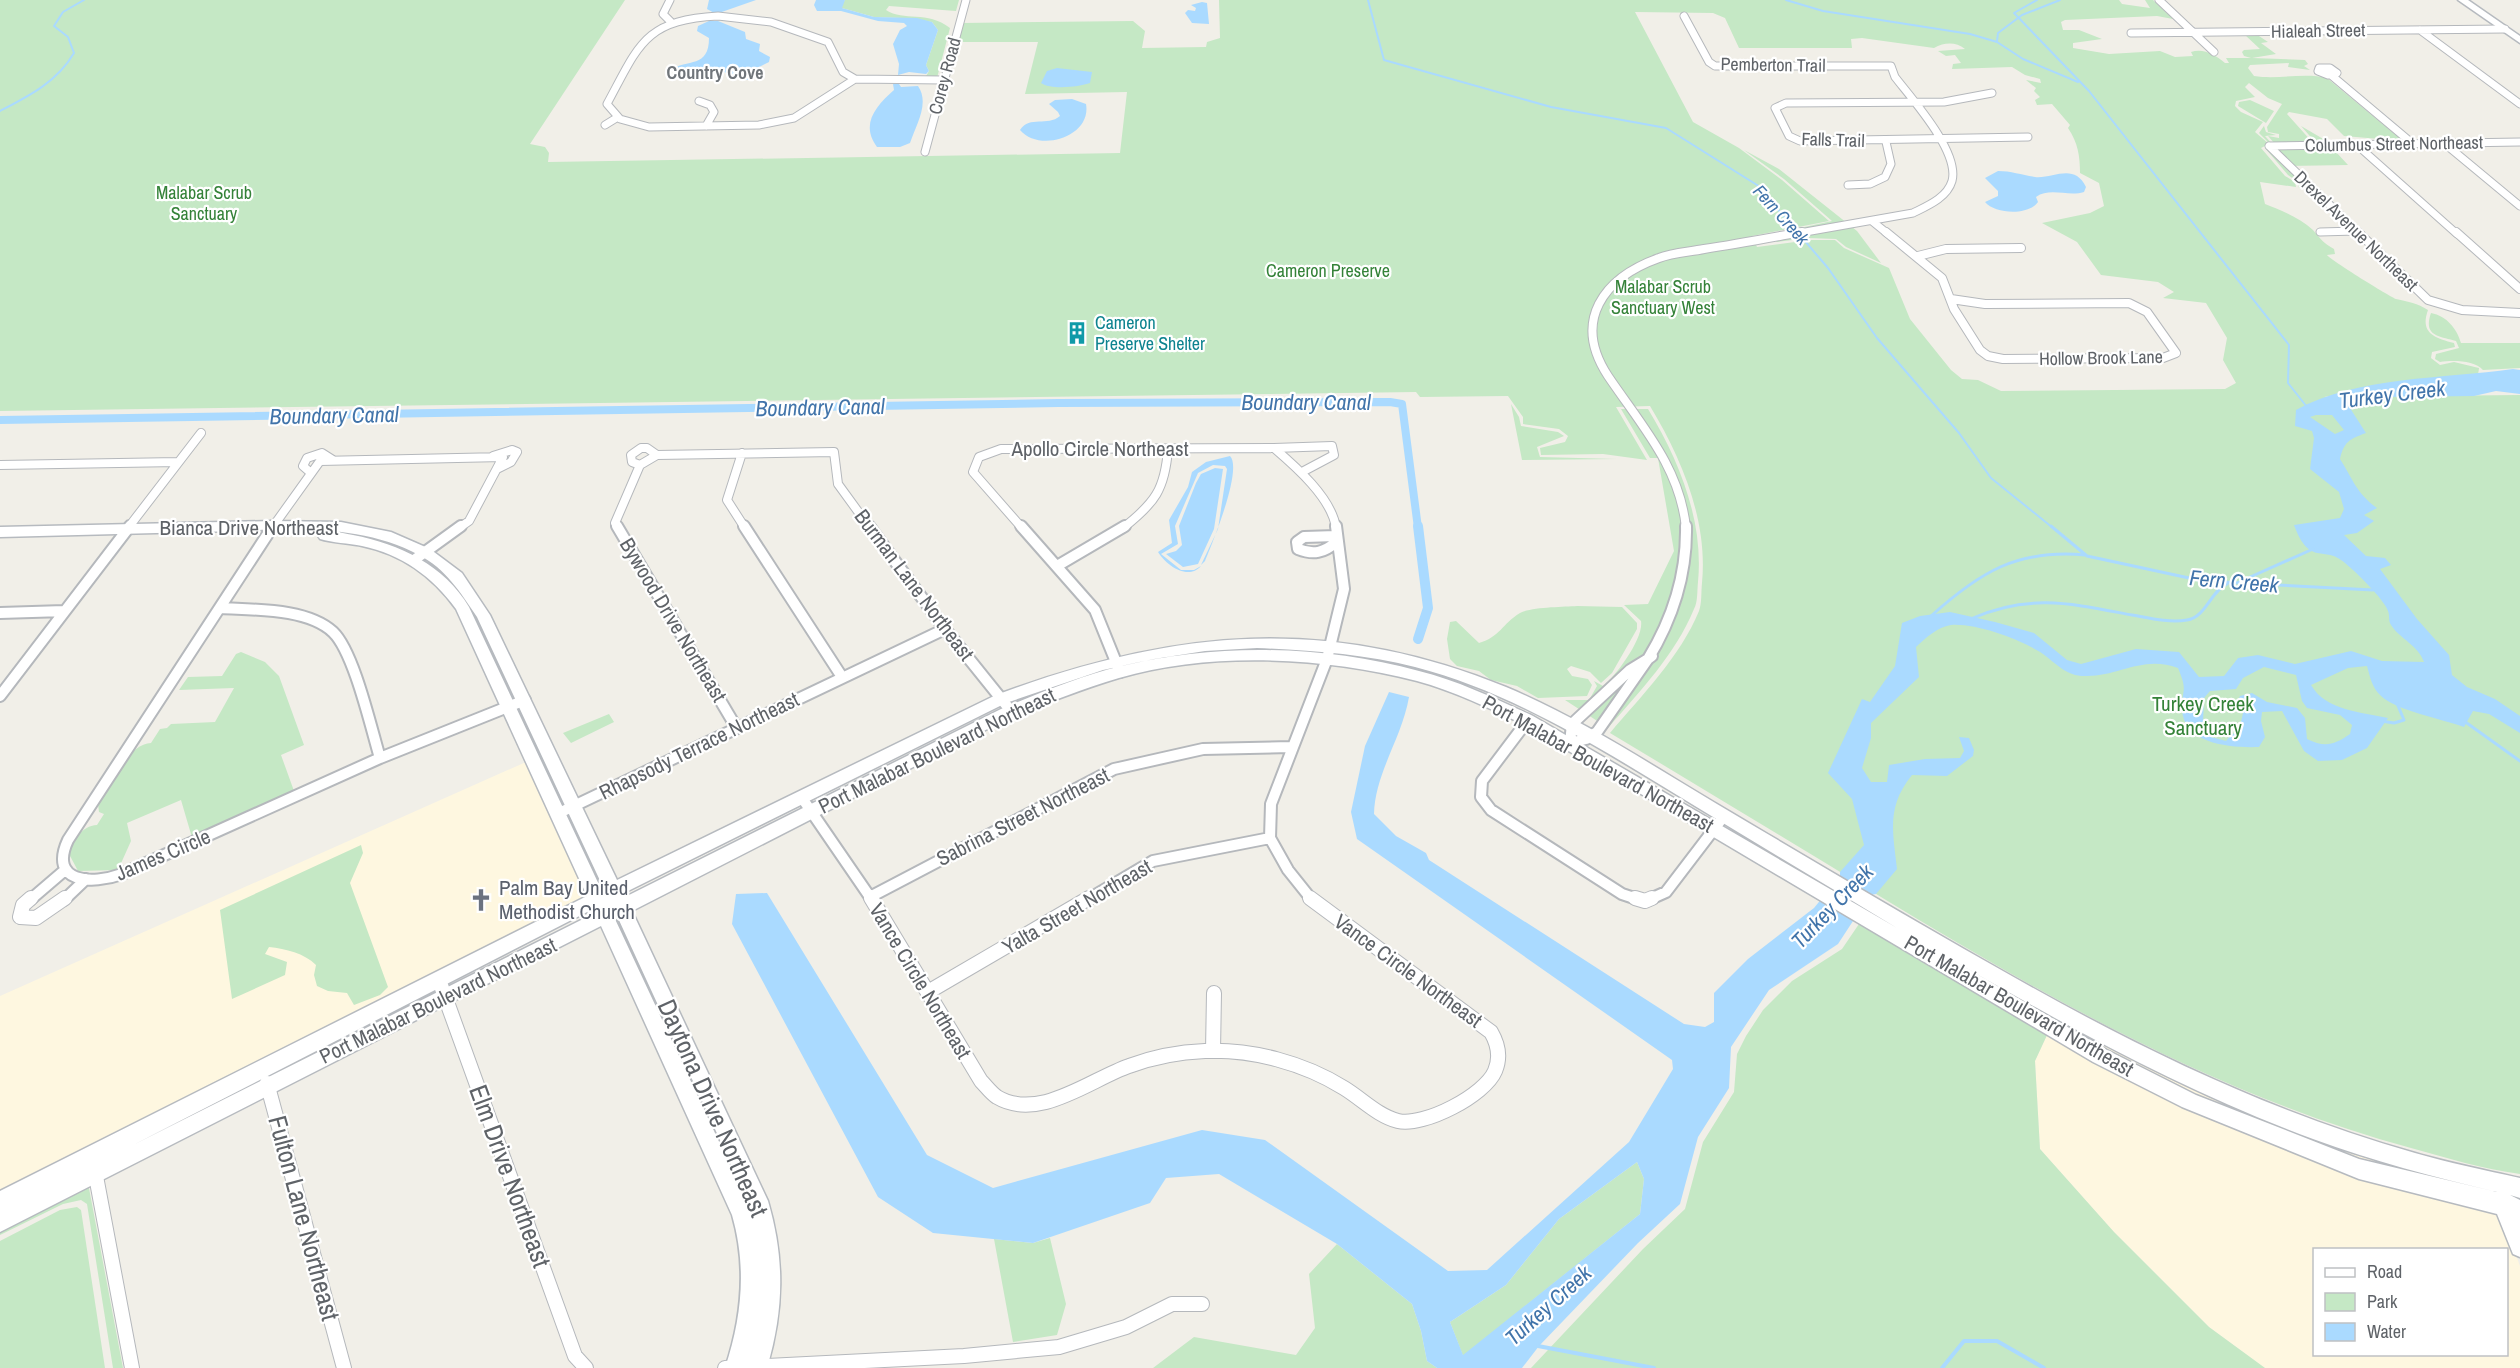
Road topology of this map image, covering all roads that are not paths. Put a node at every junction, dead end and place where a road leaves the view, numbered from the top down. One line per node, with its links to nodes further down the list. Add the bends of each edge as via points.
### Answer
1 (670, 0): 6 (street, via 663,14)
2 (966, 0): 15 (street, Corey Road)
3 (2159, 0): 9 (street)
4 (2462, 0): 7 (street)
5 (1684, 16): 18 (street, Pemberton Trail, via 1708,62 1715,66 1891,66 1894,77)
6 (671, 22): 14 (street, via 715,17 759,19 785,25 828,42 843,72); 20 (street, via 643,42 607,105)
7 (2505, 29): 8 (street, Hialeah Street); 11 (street)
8 (2420, 30): 9 (street, Hialeah Street); 19 (street)
9 (2191, 32): 10 (street, Hialeah Street); 12 (street)
10 (2131, 33)
11 (2520, 40)
12 (2214, 52)
13 (2331, 75): 28 (street)
14 (855, 79): 15 (street); 22 (street, via 796,121)
15 (943, 80): 31 (street, Corey Road)
16 (1992, 93): 18 (street, via 1944,102)
17 (699, 100): 22 (street, via 714,112)
18 (1913, 102): 24 (street); 25 (street, Falls Trail, via 1786,104 1775,108 1789,136 1796,140)
19 (2520, 104)
20 (618, 117): 21 (street); 22 (street, via 649,127)
21 (605, 125)
22 (706, 126)
23 (2028, 137): 24 (street, Falls Trail)
24 (1940, 141): 25 (street, Falls Trail); 34 (street, via 1952,160 1953,179 1944,194 1913,213)
25 (1886, 142): 32 (street, via 1893,162 1890,171 1871,184)
26 (2520, 142): 27 (street, Columbus Street Northeast)
27 (2444, 143): 28 (street, Columbus Street Northeast); 33 (street)
28 (2413, 144): 29 (street, Columbus Street Northeast)
29 (2357, 145): 30 (street, Columbus Street Northeast); 39 (street)
30 (2269, 146): 35 (street, Drexel Avenue Northeast)
31 (925, 152)
32 (1848, 185)
33 (2520, 206)
34 (1872, 221): 38 (street, Hollow Brook Lane); 66 (street, via 1660,257 1627,272 1601,297 1594,311 1594,348 1603,369 1664,457 1686,526 1677,600)
35 (2356, 231): 36 (street); 41 (street, Drexel Avenue Northeast, via 2428,300 2470,313)
36 (2320, 232)
37 (2021, 248): 38 (street, via 1946,249)
38 (1918, 256): 40 (street, Hollow Brook Lane, via 1942,278)
39 (2520, 289)
40 (1951, 299): 40 (street, Hollow Brook Lane, via 1980,350 1995,358 2163,358 2176,353 2147,312 2129,303 1985,304)
41 (2520, 313)
42 (201, 433): 48 (street)
43 (1168, 448): 44 (street, Apollo Circle Northeast); 58 (street, via 1166,475 1149,505 1117,532); 58 (street, Apollo Circle Northeast, via 1001,449 979,457 974,472)
44 (1274, 448): 52 (street); 52 (street, Apollo Circle Northeast, via 1332,446 1334,455)
45 (742, 453): 46 (street); 64 (street, Burman Lane Northeast, via 834,452 837,484); 68 (street, via 727,500)
46 (657, 455): 50 (street); 50 (street, via 653,448 636,449 631,455 632,462)
47 (489, 458): 51 (street, via 503,457); 51 (street, via 517,452 511,462); 53 (street, via 320,460)
48 (178, 462): 49 (street); 55 (street)
49 (0, 465)
50 (640, 465): 75 (street, Bywood Drive Northeast, via 615,523)
51 (497, 469): 57 (street, via 468,521)
52 (1302, 472): 65 (street, via 1335,522 1344,589)
53 (270, 530): 55 (street, Bianca Drive Northeast); 57 (street, Bianca Drive Northeast, via 336,537); 59 (street)
54 (0, 532): 55 (street, Bianca Drive Northeast)
55 (122, 534): 56 (street, Bianca Drive Northeast); 60 (street)
56 (0, 541)
57 (420, 556): 62 (street, Bianca Drive Northeast, via 458,576); 63 (street, Bianca Drive Northeast, via 448,586)
58 (1057, 566): 67 (street, Apollo Circle Northeast, via 1095,610)
59 (221, 608): 79 (street, via 280,610 333,632 347,653); 85 (street, via 68,840 62,855)
60 (64, 611): 61 (street); 69 (street)
61 (0, 613)
62 (484, 619): 63 (street); 70 (street, Bianca Drive Northeast)
63 (469, 625): 72 (street, Bianca Drive Northeast)
64 (945, 629): 68 (street, Rhapsody Terrace Northeast); 71 (street, Burman Lane Northeast)
65 (1329, 652): 67 (street, Port Malabar Boulevard Northeast, via 1278,642 1224,643); 73 (street, Port Malabar Boulevard Northeast, via 1418,676); 74 (street, Port Malabar Boulevard Northeast, via 1420,664 1485,684); 78 (street)
66 (1652, 656): 74 (street, via 1630,670); 76 (street)
67 (1118, 666): 71 (street, Port Malabar Boulevard Northeast, via 1053,677)
68 (842, 677): 75 (street, Rhapsody Terrace Northeast)
69 (1, 694)
70 (525, 700): 72 (street, James Circle); 81 (street, Bianca Drive Northeast)
71 (1006, 705): 80 (street, Port Malabar Boulevard Northeast)
72 (507, 708): 79 (street, James Circle); 82 (street, Bianca Drive Northeast)
73 (1528, 720): 77 (street, Port Malabar Boulevard Northeast); 83 (street, via 1482,781 1481,797 1491,810 1623,894 1645,901 1666,892)
74 (1572, 724): 76 (street, Port Malabar Boulevard Northeast); 77 (street)
75 (736, 727): 81 (street, Rhapsody Terrace Northeast)
76 (1591, 737): 77 (street); 83 (street, Port Malabar Boulevard Northeast)
77 (1570, 743): 83 (street, Port Malabar Boulevard Northeast)
78 (1291, 747): 84 (street, via 1271,804); 88 (street, Sabrina Street Northeast, via 1203,749 1114,769)
79 (380, 758): 86 (street, James Circle, via 122,874)
80 (807, 805): 87 (street, Port Malabar Boulevard Northeast); 88 (street, Vance Circle Northeast); 89 (street, Port Malabar Boulevard Northeast)
81 (574, 806): 82 (street, Rhapsody Terrace Northeast); 87 (street, Bianca Drive Northeast)
82 (556, 814): 87 (street, Bianca Drive Northeast)
83 (1720, 822): 90 (street, Port Malabar Boulevard Northeast)
84 (1270, 838): 92 (street, Yalta Street Northeast, via 1153,861); 94 (street, Vance Circle Northeast, via 1288,870 1312,900 1491,1032 1499,1065 1484,1085 1429,1119 1409,1122 1386,1116 1339,1085 1302,1068 1254,1055)
85 (64, 870): 86 (street, James Circle); 86 (street, via 23,905 20,917 29,921 41,917)
86 (86, 879)
87 (604, 895): 89 (street, Daytona Drive Northeast); 91 (street, Port Malabar Boulevard Northeast)
88 (870, 897): 92 (street, Vance Circle Northeast)
89 (613, 913): 91 (street, Port Malabar Boulevard Northeast); 109 (street, Daytona Drive Northeast, via 746,1172 766,1224 771,1245 772,1296); 114 (street, Daytona Drive Northeast, via 747,1227 752,1262 751,1305)
90 (1913, 937): 96 (street, Port Malabar Boulevard Northeast); 97 (street, Port Malabar Boulevard Northeast, via 2100,1056)
91 (442, 988): 95 (street, Port Malabar Boulevard Northeast); 112 (street, Elm Drive Northeast, via 575,1356)
92 (928, 992): 94 (street, Vance Circle Northeast, via 986,1089 1013,1104 1044,1103 1145,1061)
93 (1214, 993): 94 (street)
94 (1213, 1051)
95 (266, 1077): 99 (street, Port Malabar Boulevard Northeast); 111 (street, Fulton Lane Northeast)
96 (2196, 1083): 97 (street); 98 (street, Port Malabar Boulevard Northeast)
97 (2189, 1101): 100 (street, Port Malabar Boulevard Northeast)
98 (2358, 1146): 100 (street); 101 (street, Port Malabar Boulevard Northeast)
99 (93, 1165): 103 (street, Port Malabar Boulevard Northeast); 105 (street, Port Malabar Boulevard Northeast); 110 (street)
100 (2359, 1169): 104 (street, Port Malabar Boulevard Northeast)
101 (2495, 1184): 102 (street, Port Malabar Boulevard Northeast); 104 (street)
102 (2520, 1188)
103 (0, 1202)
104 (2512, 1209): 106 (street)
105 (0, 1221)
106 (2520, 1247)
107 (1202, 1304): 108 (street, via 1172,1304 1126,1327 1059,1347)
108 (963, 1362): 109 (street)
109 (756, 1367): 114 (street)
110 (132, 1368)
111 (344, 1368)
112 (586, 1368)
113 (725, 1368): 114 (street)
114 (736, 1368)

